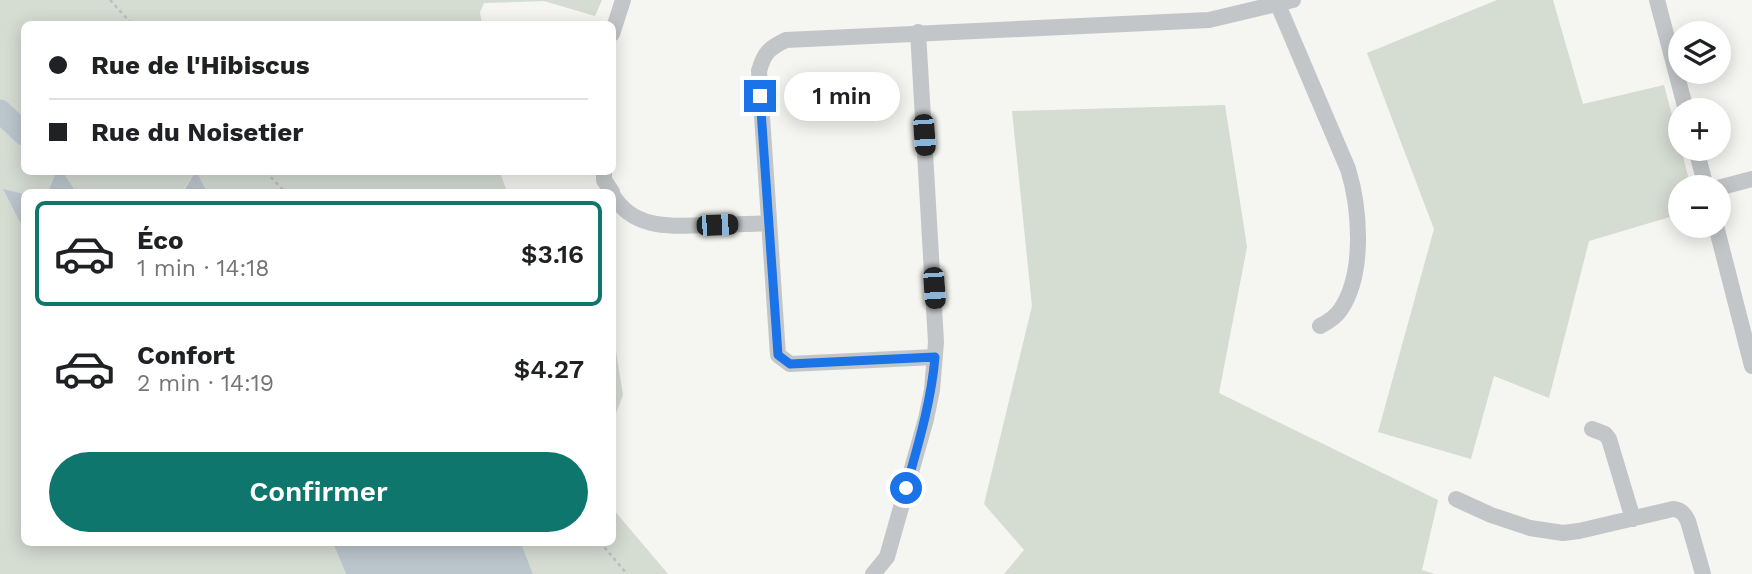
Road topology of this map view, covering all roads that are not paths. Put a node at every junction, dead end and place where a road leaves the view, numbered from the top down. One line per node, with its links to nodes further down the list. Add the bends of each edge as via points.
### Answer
1 (623, 0): 4 (street)
2 (1657, 0): 6 (street)
3 (1282, 1): 5 (street, via 1209,20); 12 (street, via 1348,169 1357,209 1358,245 1351,287 1340,311)
4 (616, 22)
5 (918, 32): 10 (street, via 786,40 763,58 759,71); 13 (street)
6 (1683, 98)
7 (1752, 179): 8 (street)
8 (1731, 185)
9 (616, 199): 10 (street, via 637,219 664,227)
10 (769, 223): 13 (street, via 778,355 790,364)
11 (1719, 238): 14 (street)
12 (1320, 326)
13 (935, 357): 18 (street, via 926,419 887,557)
14 (1752, 366)
15 (1592, 429): 17 (street, via 1609,439)
16 (1456, 499): 17 (street, via 1530,528 1563,533)
17 (1633, 519): 19 (street, via 1673,509 1685,513)
18 (873, 574)
19 (1703, 574)

